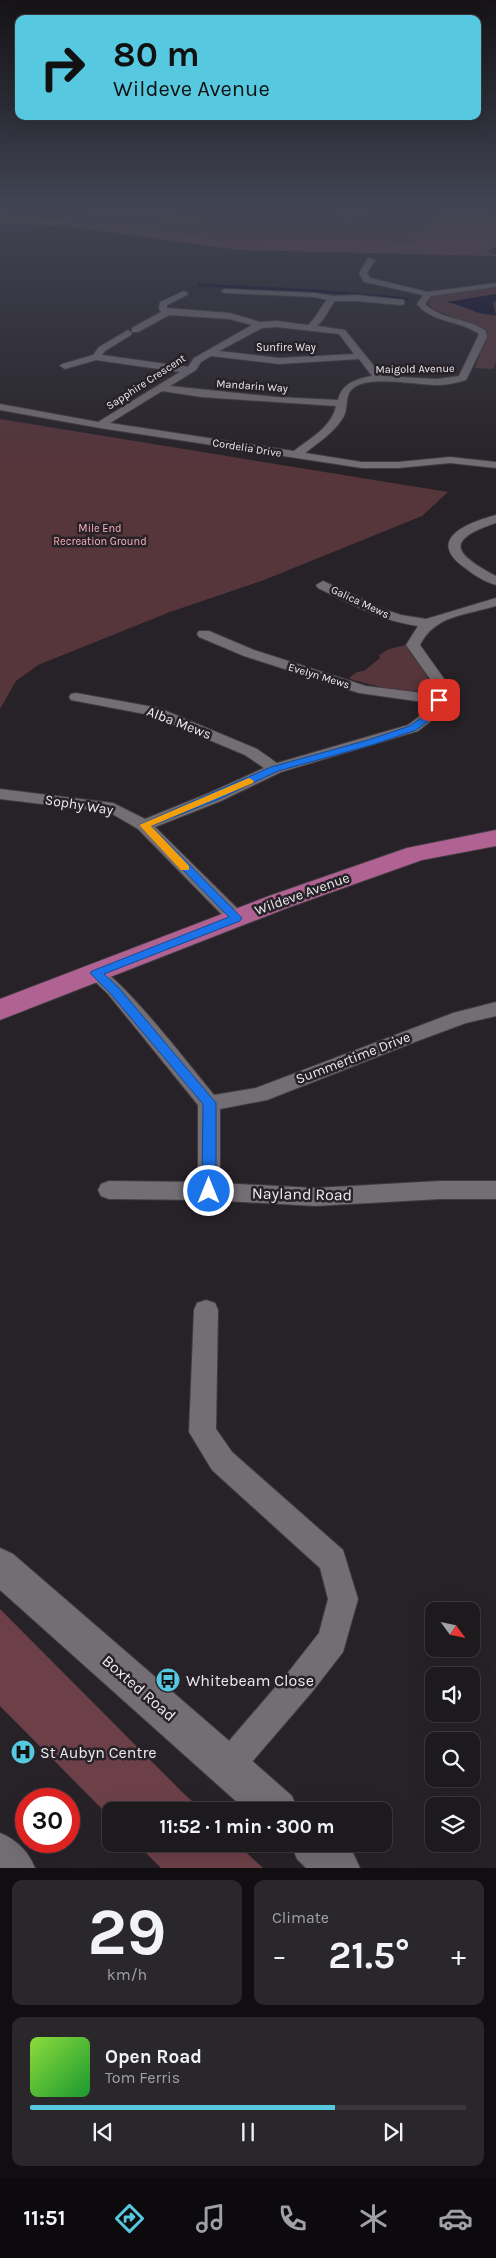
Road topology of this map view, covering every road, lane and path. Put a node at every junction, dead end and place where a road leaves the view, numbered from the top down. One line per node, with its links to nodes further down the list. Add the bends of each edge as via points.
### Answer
1 (229, 292): 6 (street, via 315,295)
2 (420, 292): 5 (street)
3 (442, 292): 5 (street)
4 (184, 293): 8 (street, via 163,304)
5 (428, 294): 16 (street, Maigold Avenue, via 422,304 426,308 483,333 465,376 447,382)
6 (333, 299): 7 (street); 10 (street, via 323,310 322,318)
7 (401, 302)
8 (166, 312): 9 (street, via 230,316); 13 (street, via 102,349)
9 (260, 325): 10 (street, Sapphire Crescent); 11 (street, Sapphire Crescent)
10 (311, 328): 12 (street, Sapphire Crescent, via 345,334)
11 (209, 353): 12 (street, Sunfire Way, via 279,360); 15 (street, Sapphire Crescent)
12 (362, 356): 16 (street, Sapphire Crescent)
13 (96, 357): 14 (street); 15 (street)
14 (65, 366)
15 (188, 370): 17 (street, Sapphire Crescent)
16 (380, 380): 18 (street, Maigold Avenue, via 359,382 348,387)
17 (160, 388): 18 (street, Mandarin Way, via 210,395); 20 (street, Sapphire Crescent)
18 (342, 403): 21 (street, Maigold Avenue, via 334,422)
19 (0, 407): 20 (street, Cordelia Drive)
20 (100, 425): 21 (street, Cordelia Drive)
21 (296, 455): 22 (street, Cordelia Drive, via 375,466 450,460)
22 (496, 465)
23 (496, 519): 24 (street, via 458,536 454,548 461,559)
24 (496, 581)
25 (323, 585): 27 (street, Galica Mews, via 399,620)
26 (496, 602): 27 (street)
27 (427, 623): 30 (street, via 413,645 440,683)
28 (204, 634): 30 (street, Evelyn Mews, via 249,653 364,690)
29 (76, 697): 31 (street, Alba Mews, via 154,711 251,752)
30 (439, 700): 31 (street, via 436,711 413,728)
31 (275, 769): 33 (street)
32 (0, 794): 33 (street, Sophy Way, via 113,808)
33 (144, 825): 35 (street, Sophy Way)
34 (496, 838): 35 (main road, Wildeve Avenue, via 416,853)
35 (236, 918): 36 (main road, Wildeve Avenue)
36 (96, 973): 38 (main road, Wildeve Avenue); 39 (street)
37 (496, 1009): 39 (street, Summertime Drive, via 413,1035 259,1095)
38 (0, 1010)
39 (209, 1103): 42 (street)
40 (109, 1190): 42 (street, Nayland Road)
41 (496, 1190): 42 (street, Nayland Road, via 315,1197)
42 (209, 1191)
43 (206, 1310): 45 (street, via 202,1432 222,1461 333,1560 343,1599 332,1640)
44 (0, 1566): 45 (street, Boxted Road)
45 (228, 1766): 46 (street, Boxted Road)
46 (267, 1802)
47 (0, 1850): 49 (street)
48 (321, 1852): 50 (street)
49 (18, 1868)
50 (338, 1868)

